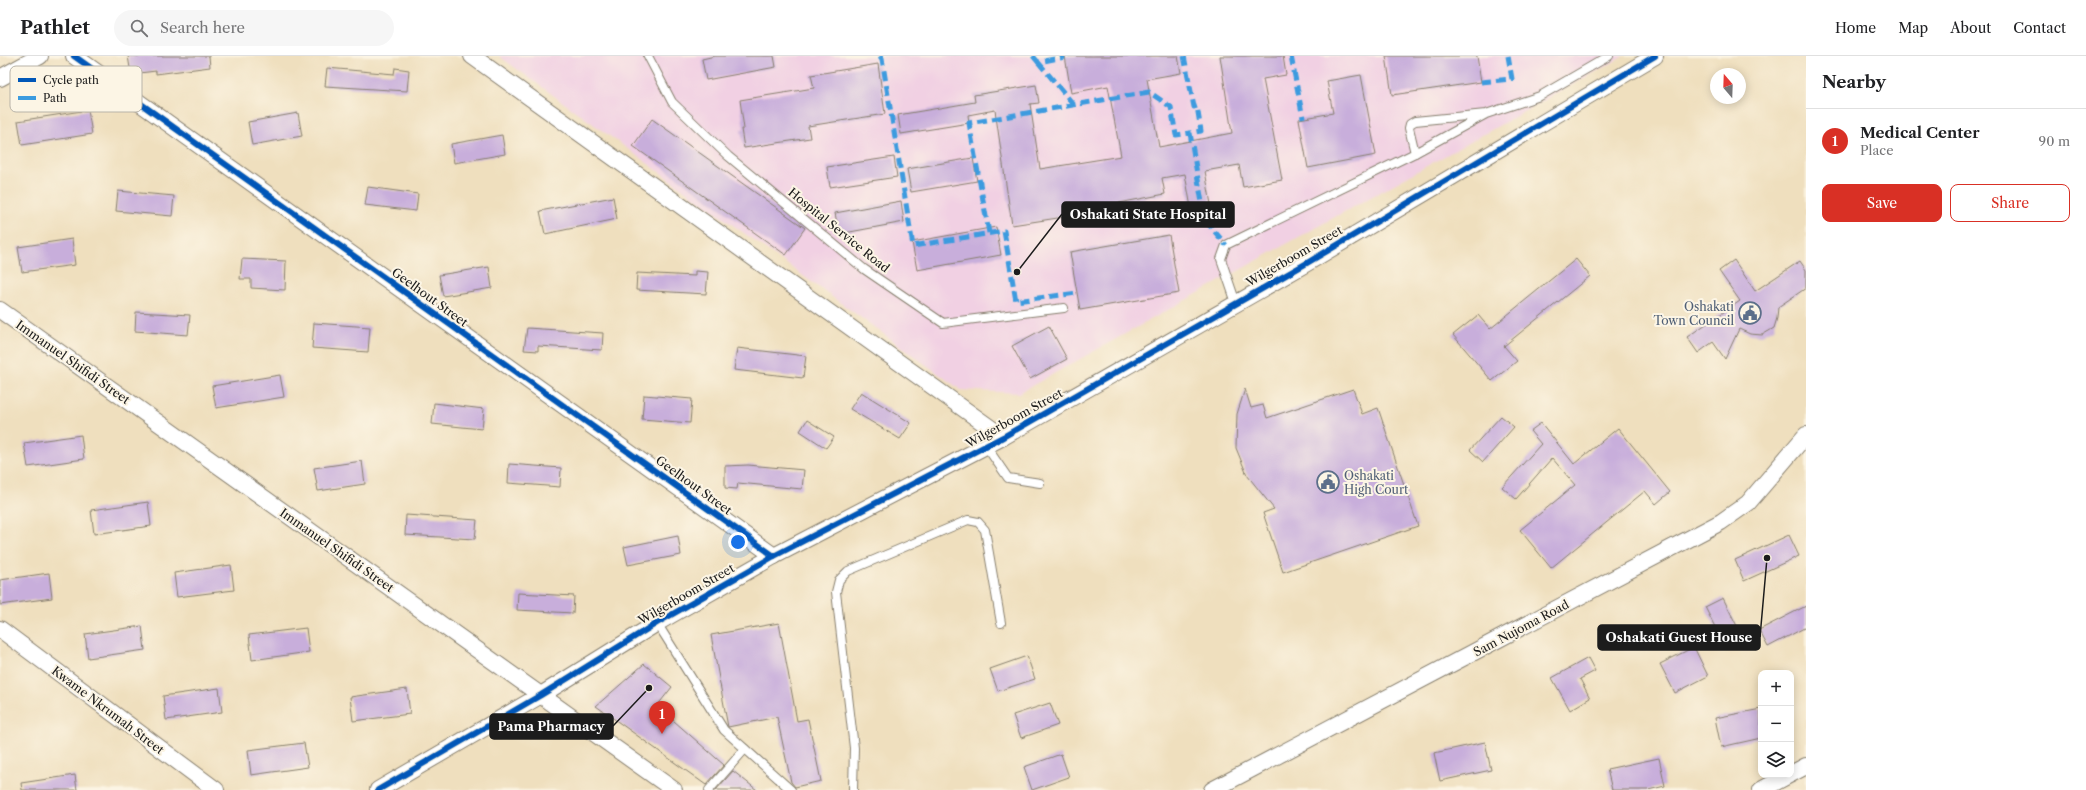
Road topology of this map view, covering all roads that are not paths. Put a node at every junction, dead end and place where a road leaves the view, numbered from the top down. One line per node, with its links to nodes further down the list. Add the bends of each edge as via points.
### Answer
1 (40, 56): 7 (street)
2 (74, 56): 8 (street, Geelhout Street)
3 (472, 56): 17 (street)
4 (648, 56): 15 (lane, Hospital Service Road, via 672,102 728,156 864,269 943,323)
5 (1609, 56): 12 (lane, via 1540,96)
6 (1655, 56): 14 (street, Wilgerboom Street)
7 (22, 66)
8 (88, 66)
9 (10, 72): 10 (street)
10 (0, 78)
11 (142, 105): 21 (street, Geelhout Street)
12 (1486, 114): 13 (lane); 13 (lane, via 1415,121 1409,128)
13 (1415, 153): 14 (lane, via 1226,245 1221,259)
14 (1236, 303): 17 (street, Wilgerboom Street)
15 (1064, 308)
16 (0, 310): 25 (street, Immanuel Shifidi Street)
17 (1003, 437): 19 (street, Wilgerboom Street)
18 (1805, 440): 36 (street, Sam Nujoma Road, via 1748,503 1721,522)
19 (986, 446): 20 (lane, via 1008,478); 21 (street, Wilgerboom Street)
20 (1040, 483)
21 (774, 556): 22 (street, Wilgerboom Street)
22 (657, 623): 25 (street, Wilgerboom Street); 26 (lane, via 724,730)
23 (1001, 623): 35 (lane, via 985,530 978,522 968,520 848,571 839,580 836,592 854,748)
24 (0, 629): 30 (street, Kwame Nkrumah Street)
25 (541, 695): 31 (street, Wilgerboom Street); 32 (street, Immanuel Shifidi Street)
26 (745, 749): 33 (lane); 34 (lane)
27 (1806, 766): 28 (street)
28 (1794, 772)
29 (1783, 778): 37 (street)
30 (216, 790)
31 (378, 790)
32 (674, 790)
33 (710, 790)
34 (791, 790)
35 (853, 790)
36 (1212, 790)
37 (1761, 790)

